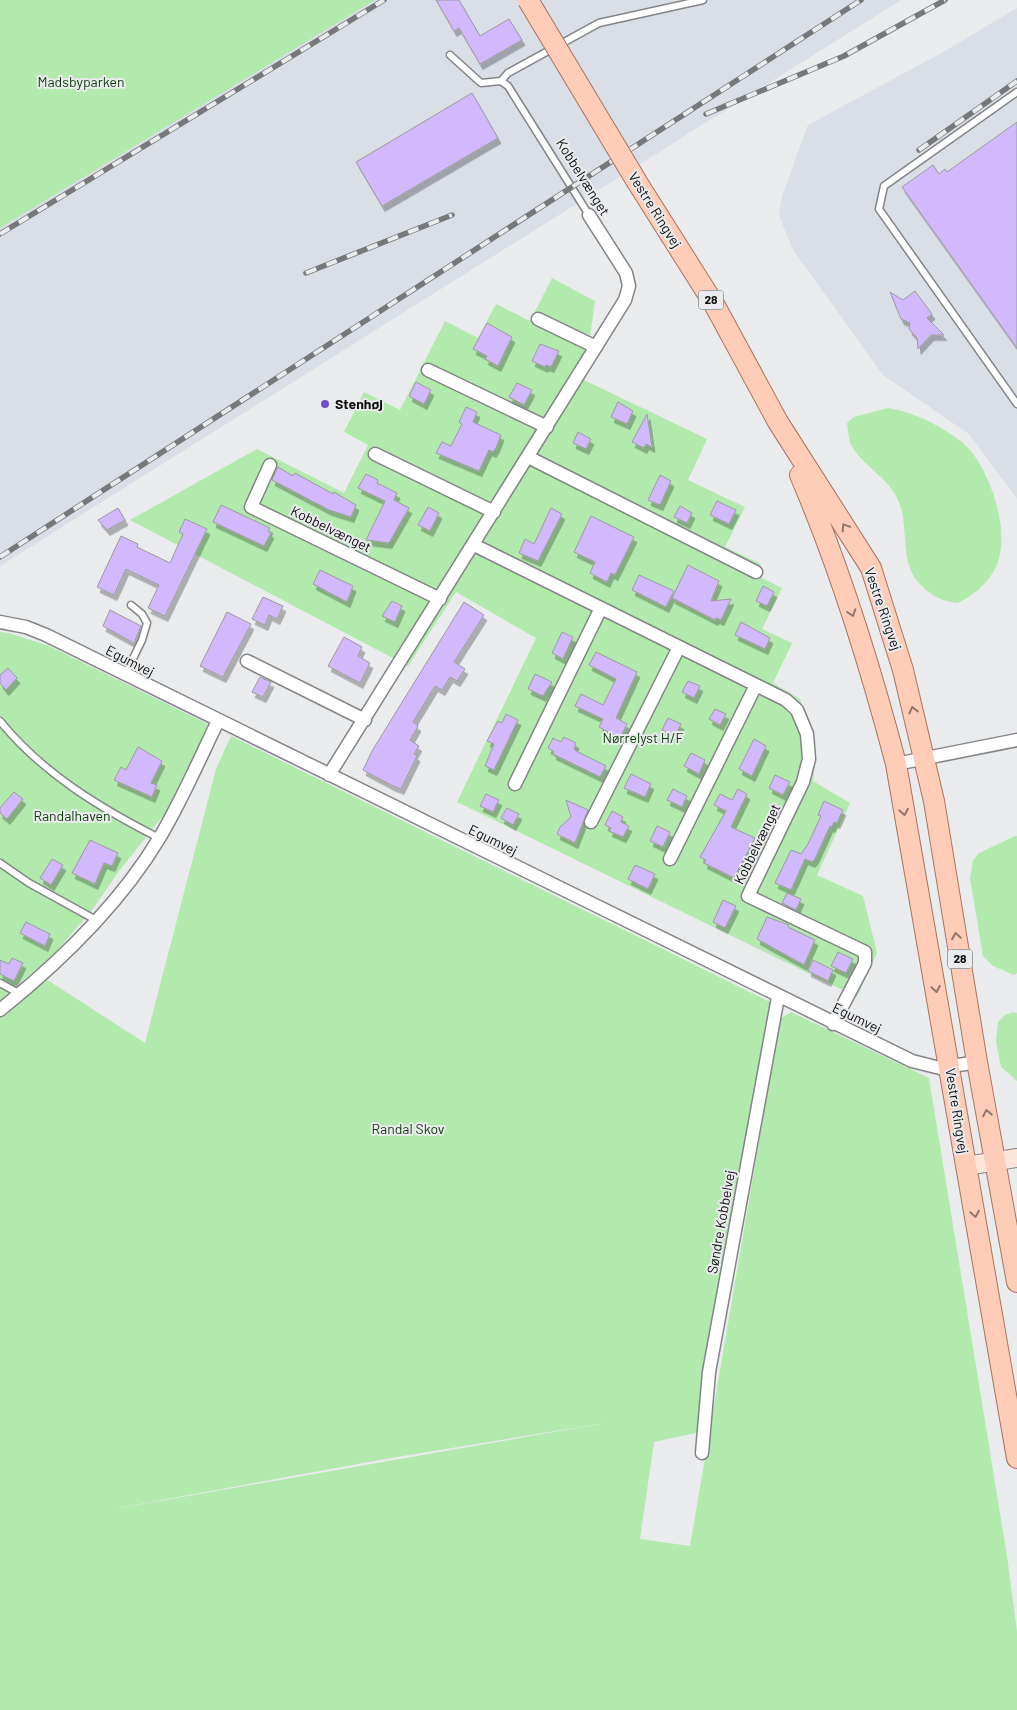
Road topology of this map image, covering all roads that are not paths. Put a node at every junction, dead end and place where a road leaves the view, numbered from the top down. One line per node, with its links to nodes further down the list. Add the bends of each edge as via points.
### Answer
1 (528, 0): 11 (main road, Vestre Ringvej / 28, bridge, via 714,304)
2 (703, 0): 4 (lane, via 599,23 508,73)
3 (450, 55): 4 (lane, via 481,83)
4 (501, 81): 6 (lane, Kobbelvænget, via 508,86)
5 (1017, 92): 10 (lane, via 884,186 879,209)
6 (589, 215): 8 (street, Kobbelvænget, via 626,273 629,286)
7 (538, 319): 8 (street)
8 (596, 347): 12 (street, Kobbelvænget)
9 (428, 370): 12 (street)
10 (1017, 404)
11 (778, 422): 31 (main road, Vestre Ringvej / 28, one-way to 11, via 903,670 871,568); 32 (main road, Vestre Ringvej / 28, one-way to 32, via 837,567 875,682)
12 (548, 427): 14 (street, Kobbelvænget)
13 (375, 454): 16 (street)
14 (528, 457): 16 (street, Kobbelvænget); 18 (street)
15 (270, 465): 19 (street, Kobbelvænget, via 251,506)
16 (494, 512): 17 (street, Kobbelvænget)
17 (474, 545): 19 (street, Kobbelvænget); 21 (street, Kobbelvænget)
18 (756, 572)
19 (440, 599): 27 (street, Kobbelvænget)
20 (131, 605): 25 (lane, via 147,623)
21 (601, 608): 23 (street, Kobbelvænget); 34 (street)
22 (0, 622): 25 (street, Egumvej, via 46,635)
23 (679, 647): 26 (street, Kobbelvænget); 35 (street)
24 (247, 661): 27 (street)
25 (125, 675): 29 (street, Egumvej)
26 (756, 685): 37 (street); 44 (street, Kobbelvænget, via 786,700 797,710 807,734 809,759 803,782 748,896 865,952 865,963)
27 (365, 720): 33 (street, Kobbelvænget)
28 (0, 721): 36 (lane, via 44,764 80,792 110,813)
29 (218, 721): 33 (street, Egumvej); 36 (street)
30 (1017, 740): 31 (street)
31 (925, 758): 32 (street); 45 (main road, Vestre Ringvej / 28, one-way to 31)
32 (896, 764): 46 (main road, Vestre Ringvej / 28, one-way to 46)
33 (329, 775): 42 (street, Egumvej)
34 (515, 784)
35 (591, 822)
36 (159, 838): 39 (street, via 129,882)
37 (670, 859)
38 (0, 862): 39 (lane, via 29,883)
39 (96, 920): 41 (street)
40 (0, 983): 41 (lane)
41 (20, 994): 43 (street)
42 (778, 996): 44 (street, Egumvej); 51 (street, Søndre Kobbelvej, via 709,1372)
43 (0, 1010)
44 (833, 1024): 46 (street, Egumvej, via 912,1061 930,1067)
45 (977, 1062): 46 (street, Egumvej); 48 (main road, Vestre Ringvej / 28, one-way to 45)
46 (950, 1067): 49 (main road, Vestre Ringvej / 28)
47 (1017, 1158): 48 (street)
48 (996, 1161): 49 (street); 50 (main road, Vestre Ringvej / 28)
49 (966, 1166): 52 (main road, Vestre Ringvej / 28, one-way to 52)
50 (1017, 1282)
51 (702, 1453)
52 (1017, 1458)

